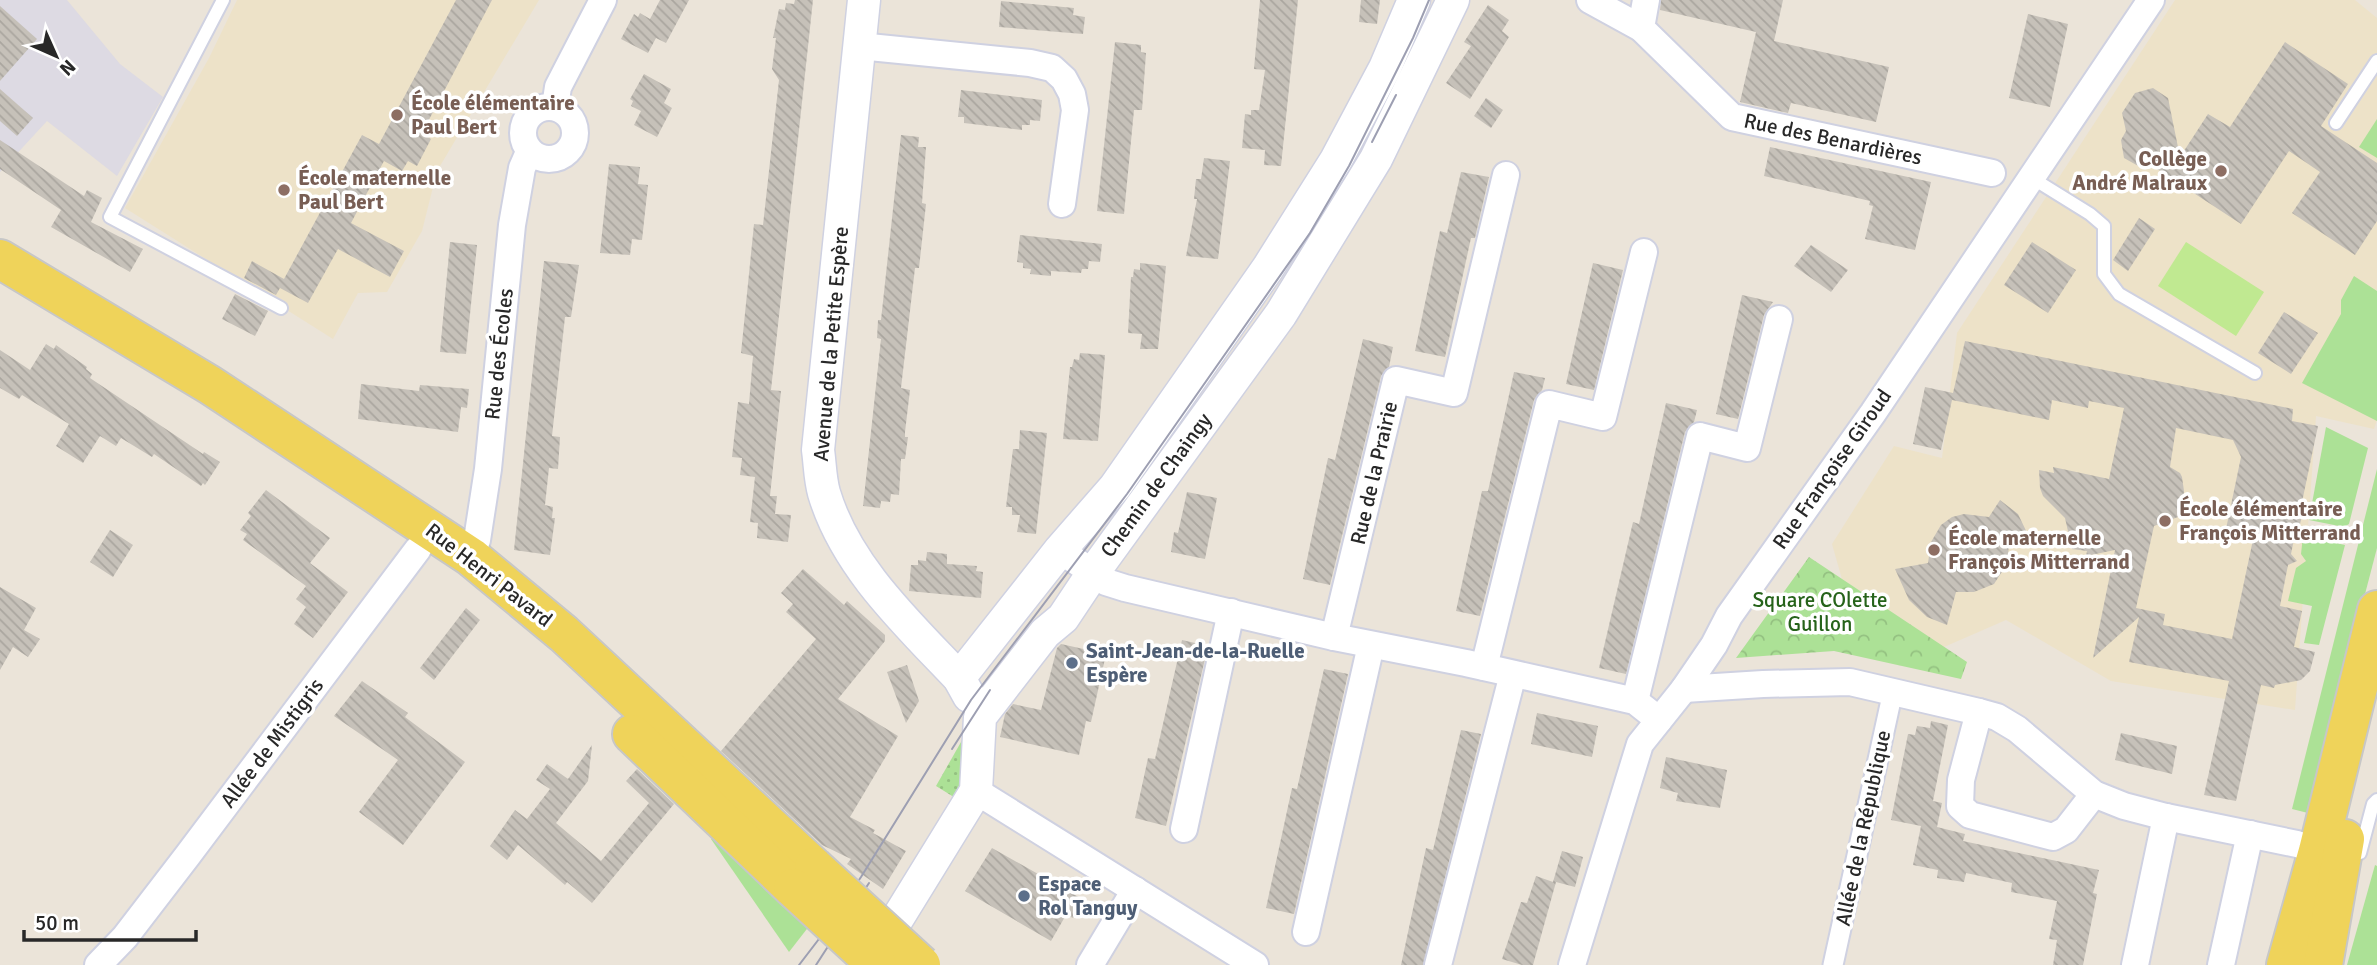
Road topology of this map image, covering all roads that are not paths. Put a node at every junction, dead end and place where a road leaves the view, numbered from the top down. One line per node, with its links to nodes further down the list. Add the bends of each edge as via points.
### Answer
1 (223, 0): 22 (lane, via 110,217)
2 (603, 0): 12 (street, via 558,87)
3 (864, 0): 10 (street, Avenue de la Petite Espère)
4 (1414, 0): 26 (street, Chemin de Chaingy, via 1385,68 1336,160 1268,268 1115,487)
5 (1453, 0): 28 (street, Chemin de Chaingy, via 1376,159 1281,314)
6 (1590, 0): 9 (street, Rue des Benardières)
7 (1646, 0): 9 (street)
8 (2151, 0): 17 (street, Rue Françoise Giroud)
9 (1641, 28): 15 (street, Rue des Benardières, via 1732,117)
10 (859, 46): 18 (street, via 1052,68 1064,79 1075,110); 36 (street, Avenue de la Petite Espère, via 818,450 823,490 833,520 867,574)
11 (2377, 61): 13 (lane)
12 (555, 107): 14 (street, Rue des Écoles, via 533,111 525,121 523,142); 14 (street, via 574,125 575,137 568,152 547,160)
13 (2336, 123)
14 (530, 152): 27 (street, Rue des Écoles, via 522,169 512,225 488,469)
15 (1992, 173)
16 (1506, 175): 31 (street, Rue de la Prairie, via 1454,393 1396,380)
17 (2032, 178): 24 (lane, via 2104,226 2104,274 2119,294); 37 (street, Rue Françoise Giroud, via 1729,616)
18 (1062, 204)
19 (1644, 252): 34 (street, via 1603,417 1549,404)
20 (0, 259): 27 (main road, Rue Henri Pavard, via 210,385)
21 (0, 289): 25 (main road, Rue Henri Pavard, via 198,408)
22 (281, 308)
23 (1779, 318): 39 (street, via 1747,448 1700,436)
24 (2255, 373)
25 (418, 549): 51 (main road, Rue Henri Pavard, via 485,600); 54 (street, Allée de Mistigris)
26 (1060, 550): 28 (street); 36 (street, Chemin de Chaingy)
27 (471, 557): 51 (main road, Rue Henri Pavard, via 564,634)
28 (1093, 573): 30 (street, via 1125,588); 42 (street, Chemin de Chaingy, via 1063,618 1037,642)
29 (2377, 610): 41 (main road)
30 (1231, 612): 31 (street); 48 (street)
31 (1334, 637): 33 (street)
32 (2377, 639): 41 (main road)
33 (1371, 645): 34 (street); 53 (street)
34 (1484, 667): 35 (street)
35 (1513, 674): 39 (street); 62 (street)
36 (959, 678): 42 (street, Avenue de la Petite Espère)
37 (1684, 690): 38 (street, via 1850,682); 43 (street, Rue Françoise Giroud)
38 (1893, 691): 40 (street); 64 (street, Allée de la République)
39 (1635, 701): 43 (street)
40 (1979, 712): 45 (street, via 2017,729); 45 (street, via 1961,780 1960,806 1970,815 2053,837 2066,830)
41 (2365, 714): 50 (main road)
42 (980, 717): 44 (street)
43 (1660, 720): 63 (street, Rue Françoise Giroud, via 1640,744)
44 (976, 791): 52 (street); 57 (street)
45 (2094, 794): 47 (street)
46 (2375, 802): 50 (lane); 50 (lane)
47 (2166, 817): 49 (street); 65 (street)
48 (1184, 829)
49 (2250, 834): 50 (street); 66 (street)
50 (2341, 864): 67 (main road); 68 (street); 69 (main road); 70 (lane)
51 (804, 877): 58 (main road, Rue Henri Pavard, bridge); 59 (main road, Rue Henri Pavard, bridge)
52 (1135, 890): 60 (street); 61 (street)
53 (1306, 932)
54 (125, 937): 55 (street); 56 (street)
55 (98, 965)
56 (111, 965)
57 (869, 965)
58 (877, 965)
59 (921, 965)
60 (1090, 965)
61 (1255, 965)
62 (1438, 965)
63 (1572, 965)
64 (1833, 965)
65 (2135, 965)
66 (2221, 965)
67 (2286, 965)
68 (2309, 965)
69 (2323, 965)
70 (2329, 965)

